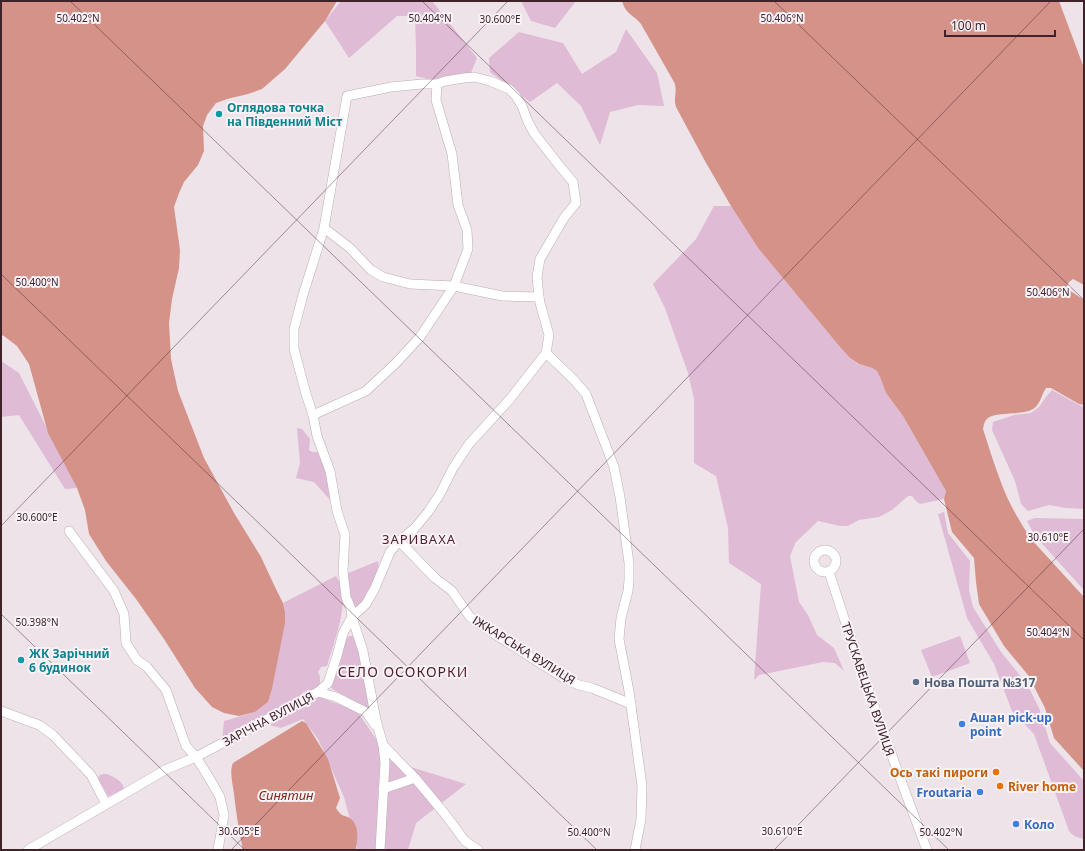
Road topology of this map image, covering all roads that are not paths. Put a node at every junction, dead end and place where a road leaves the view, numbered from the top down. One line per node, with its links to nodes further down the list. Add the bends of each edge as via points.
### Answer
1 (437, 84): 2 (street, via 391,87 347,96); 3 (street, via 436,100 452,154 458,205 467,230 468,249); 4 (street, via 474,78 509,89 522,106 534,133 573,182 576,203 540,259)
2 (324, 228): 3 (street, via 350,248 370,270 383,277 410,284); 6 (street, via 294,329 294,349)
3 (454, 286): 4 (street, via 502,296); 6 (street, via 420,337 366,391)
4 (539, 297): 5 (street, via 550,335)
5 (546, 353): 8 (street, via 510,399 469,444 428,512 415,528); 12 (street, via 586,394 614,467 629,563 630,580 619,639)
6 (313, 415): 10 (street, via 345,535 343,571 346,597)
7 (69, 531): 16 (street, via 114,591 124,614 126,642 137,660 147,667 166,690 186,746)
8 (399, 541): 10 (street, via 390,552 366,604); 12 (street, ІЖКАРСЬКА ВУЛИЦЯ, via 435,578 452,591 470,617 565,679)
9 (829, 572): 25 (street, ТРУСКАВЕЦЬКА ВУЛИЦЯ, via 894,764)
10 (352, 617): 11 (street, via 343,633 328,683); 14 (street, via 363,651)
11 (318, 692): 14 (street, ЗАРІЧНА ВУЛИЦЯ, via 336,697 366,712); 16 (street, ЗАРІЧНА ВУЛИЦЯ)
12 (631, 704): 24 (street, via 642,786 641,819)
13 (1, 711): 19 (street, via 39,725 53,734 91,775)
14 (377, 728): 15 (street)
15 (384, 745): 17 (street); 18 (street)
16 (196, 757): 19 (street, ЗАРІЧНА ВУЛИЦЯ, via 164,770); 21 (street, via 220,797 224,815)
17 (415, 778): 18 (street); 23 (street, via 465,841)
18 (383, 789): 22 (street)
19 (106, 804): 20 (street, ЗАРІЧНА ВУЛИЦЯ)
20 (28, 850)
21 (218, 850)
22 (380, 850)
23 (478, 850)
24 (635, 850)
25 (927, 850)

